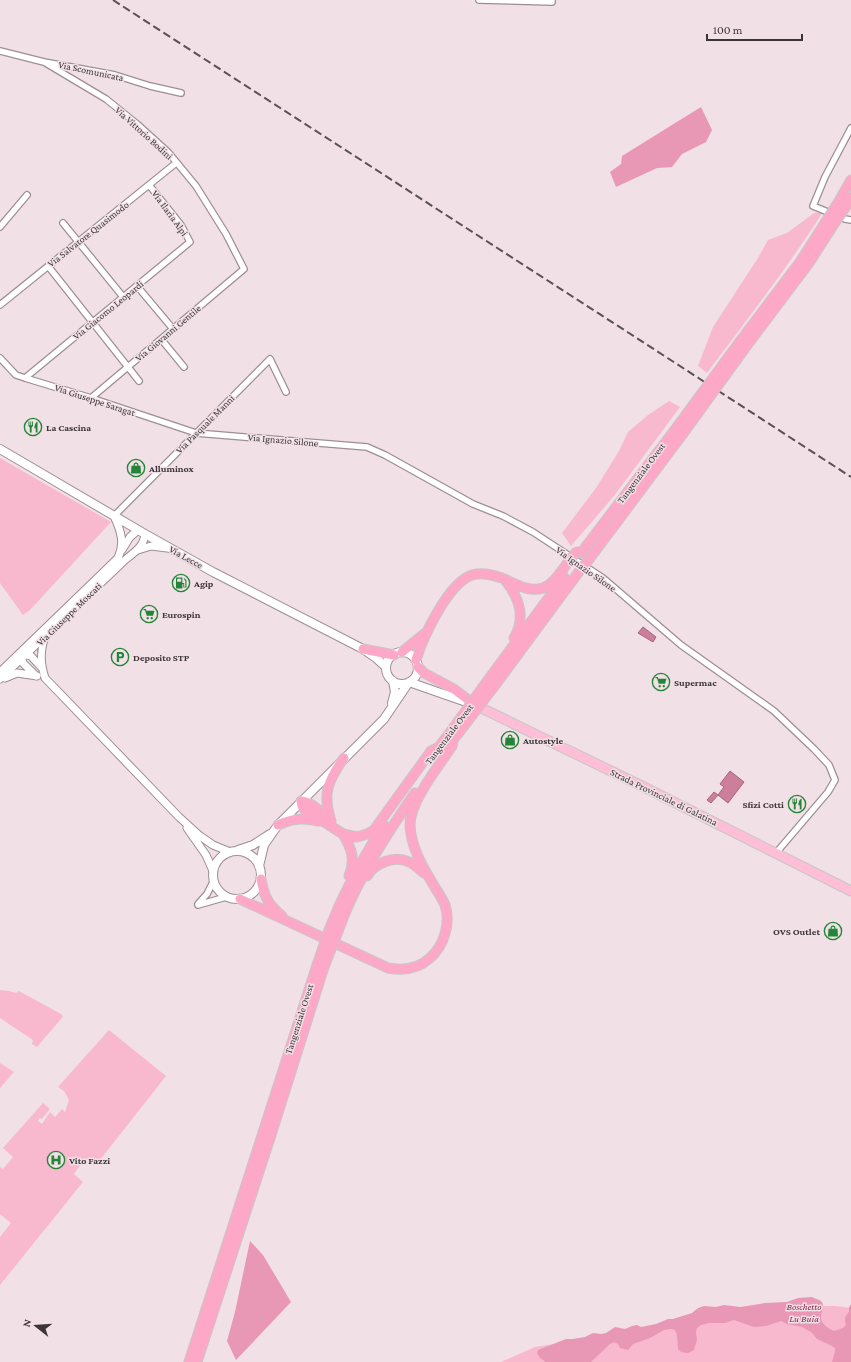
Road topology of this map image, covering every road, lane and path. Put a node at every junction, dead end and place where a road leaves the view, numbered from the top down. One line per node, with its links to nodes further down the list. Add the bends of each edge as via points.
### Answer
1 (479, 0): 2 (street)
2 (552, 0)
3 (0, 51): 4 (street, Via Scomunicata)
4 (44, 62): 5 (street, Via Scomunicata, via 115,74); 7 (street, Via Vittorio Bodini, via 106,99 168,152)
5 (181, 93)
6 (851, 128): 12 (street, via 824,177 813,206)
7 (176, 163): 9 (street, Via Salvatore Quasimodo); 18 (street, Via Vittorio Bodini, via 196,186)
8 (851, 180): 11 (highway, Tangenziale Ovest)
9 (149, 185): 15 (street, Via Salvatore Quasimodo); 16 (street, Via Ilaria Alpi, via 181,225)
10 (27, 195): 14 (street)
11 (846, 201): 33 (highway, Tangenziale Ovest, bridge)
12 (851, 220)
13 (63, 223): 15 (street)
14 (0, 227)
15 (78, 242): 17 (street, Via Salvatore Quasimodo); 20 (street)
16 (190, 242): 19 (street, Via Giacomo Leopardi)
17 (48, 266): 21 (street, Via Salvatore Quasimodo); 22 (street)
18 (244, 269): 23 (street, Via Giovanni Gentile)
19 (137, 286): 20 (street, Via Giacomo Leopardi); 23 (street)
20 (124, 298): 22 (street, Via Giacomo Leopardi)
21 (0, 305)
22 (92, 323): 26 (street); 28 (street, Via Giacomo Leopardi)
23 (173, 329): 24 (street, Via Giovanni Gentile)
24 (161, 339): 26 (street, Via Giovanni Gentile); 27 (street)
25 (0, 358): 28 (street, Via Giuseppe Saragat, via 16,375)
26 (128, 366): 29 (street); 31 (street, Via Giovanni Gentile)
27 (184, 367)
28 (25, 378): 31 (street, Via Giuseppe Saragat)
29 (139, 381)
30 (286, 392): 32 (street, Via Pasquale Manni, via 270,359)
31 (91, 398): 32 (street, Via Giuseppe Saragat)
32 (196, 433): 35 (street, Via Pasquale Manni); 73 (street, Via Ignazio Silone, via 367,447 473,504 533,532 604,579 681,645 774,711 829,765 835,780 834,785)
33 (678, 433): 40 (highway, Tangenziale Ovest, bridge, via 601,526 594,528); 54 (highway, Tangenziale Ovest, bridge, via 590,558)
34 (0, 449): 35 (main road, Via Lecce)
35 (114, 516): 36 (main road, Via Lecce); 38 (street, via 122,537)
36 (142, 532): 37 (main road, Via Lecce); 38 (street, Via Giuseppe Moscati, via 130,537); 39 (street, Via Giuseppe Moscati, via 145,540)
37 (171, 548): 39 (street, Via Giuseppe Moscati, via 151,546); 44 (main road, Via Lecce, via 235,584)
38 (121, 550): 46 (street, Via Giuseppe Moscati, via 118,558)
39 (138, 550): 43 (street, Via Giuseppe Moscati)
40 (568, 566): 41 (highway, via 542,588 528,588); 54 (highway, Tangenziale Ovest)
41 (504, 579): 42 (highway, via 485,574 465,578 446,599); 54 (highway, via 515,593 521,618 517,632 492,669)
42 (428, 631): 45 (highway); 47 (highway)
43 (45, 636): 46 (street, Via Giuseppe Moscati); 49 (street)
44 (363, 649): 45 (highway); 48 (main road, Via Lecce)
45 (398, 653): 47 (main road, via 411,655); 48 (main road, via 390,658)
46 (23, 655): 49 (street, via 31,656); 50 (street, Via Giuseppe Moscati); 51 (street, via 28,668); 53 (street, Via Giuseppe Moscati)
47 (417, 664): 56 (main road, via 416,676); 57 (highway, via 424,674)
48 (386, 666): 55 (main road)
49 (41, 667): 52 (street)
50 (0, 672)
51 (36, 676): 52 (street); 53 (street, via 17,673)
52 (45, 678): 66 (street)
53 (0, 679)
54 (492, 680): 61 (highway, Tangenziale Ovest, bridge)
55 (393, 681): 56 (main road, via 401,684); 60 (main road, via 393,701)
56 (409, 682): 58 (main road); 60 (main road)
57 (446, 685): 58 (street, via 447,688 444,690); 59 (highway)
58 (429, 689): 59 (main road)
59 (475, 705): 73 (main road, Strada Provinciale di Galatina)
60 (384, 719): 64 (main road)
61 (460, 725): 62 (highway, Tangenziale Ovest); 63 (highway, Tangenziale Ovest)
62 (453, 741): 76 (highway, via 417,799 411,816 413,842); 82 (highway, Tangenziale Ovest, via 394,823)
63 (437, 748): 71 (highway, via 431,751 374,830 357,837); 82 (highway, Tangenziale Ovest, via 363,858)
64 (344, 758): 65 (main road); 69 (highway, via 327,789 327,810)
65 (301, 801): 67 (highway, via 304,809); 68 (main road); 69 (highway, via 309,803 324,815)
66 (179, 817): 72 (street, via 213,845); 75 (street, via 206,855)
67 (322, 821): 68 (highway, via 304,818); 69 (highway)
68 (278, 825): 70 (main road)
69 (332, 826): 71 (highway)
70 (271, 834): 72 (main road, via 253,845); 74 (main road, via 264,845)
71 (343, 834): 82 (highway, via 349,844 353,862 338,901)
72 (233, 851): 74 (main road, via 248,853); 75 (main road, via 219,859)
73 (776, 853): 79 (main road, Strada Provinciale di Galatina)
74 (259, 866): 77 (main road)
75 (213, 871): 78 (main road)
76 (427, 875): 82 (highway, via 407,861 386,861 374,868 352,903); 83 (highway, via 444,905 447,926 437,950 427,961 414,968 388,968)
77 (260, 879): 81 (main road, via 259,885 251,895); 83 (highway, via 267,901)
78 (213, 882): 80 (main road); 80 (street, via 198,905)
79 (851, 891)
80 (226, 897): 81 (main road)
81 (240, 899): 83 (highway)
82 (344, 907): 84 (highway, Tangenziale Ovest, bridge, via 329,930)
83 (290, 922)
84 (320, 966): 85 (highway, Tangenziale Ovest, via 271,1135); 86 (highway, Tangenziale Ovest, via 262,1132)
85 (218, 1296): 87 (highway, Tangenziale Ovest); 88 (highway, via 215,1318)
86 (190, 1362)
87 (198, 1362)
88 (202, 1362)

